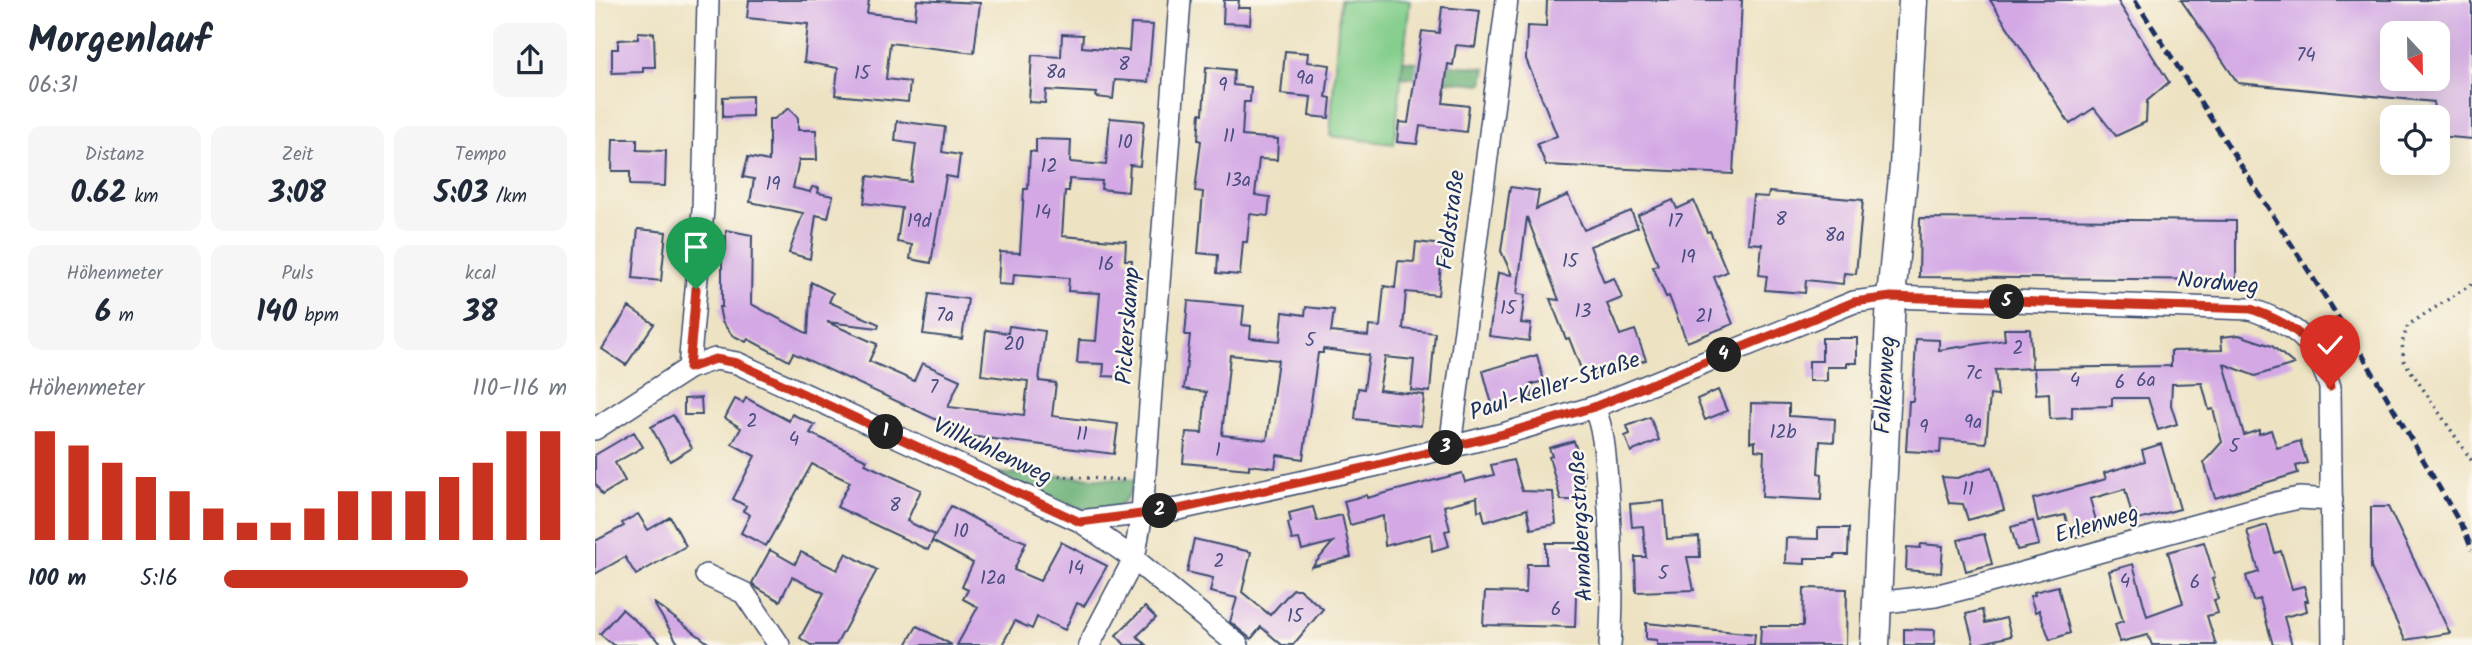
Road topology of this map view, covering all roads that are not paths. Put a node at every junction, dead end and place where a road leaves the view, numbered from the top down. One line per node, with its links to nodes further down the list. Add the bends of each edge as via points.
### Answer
1 (708, 0): 6 (street, via 703,210)
2 (1180, 0): 11 (street, Pickerskamp)
3 (1507, 0): 9 (street, Feldstraße)
4 (1913, 0): 5 (main road, Falkenweg)
5 (1891, 297): 7 (street, Paul-Keller-Straße, via 1854,302); 10 (street, Nordweg, via 2251,309 2281,320 2310,343 2330,387); 15 (main road, Falkenweg)
6 (689, 368): 8 (street); 12 (street, Villkuhlenweg, via 715,359 737,363)
7 (1594, 407): 9 (street, Paul-Keller-Straße); 19 (street, Annabergstraße, via 1603,428 1610,527)
8 (595, 429)
9 (1450, 447): 11 (street, Paul-Keller-Straße, via 1179,509)
10 (2332, 500): 15 (street, Erlenweg, via 2299,498 2276,503 1935,596); 21 (street, Nordweg)
11 (1142, 513): 12 (street); 13 (street, Pickerskamp)
12 (1080, 522): 13 (street, Villkuhlenweg)
13 (1134, 559): 17 (street, Pickerskamp); 18 (street, Villkuhlenweg)
14 (706, 575): 16 (street, via 744,593)
15 (1877, 604): 20 (main road, Falkenweg)
16 (779, 645)
17 (1089, 645)
18 (1238, 645)
19 (1610, 645)
20 (1875, 645)
21 (2333, 645)

